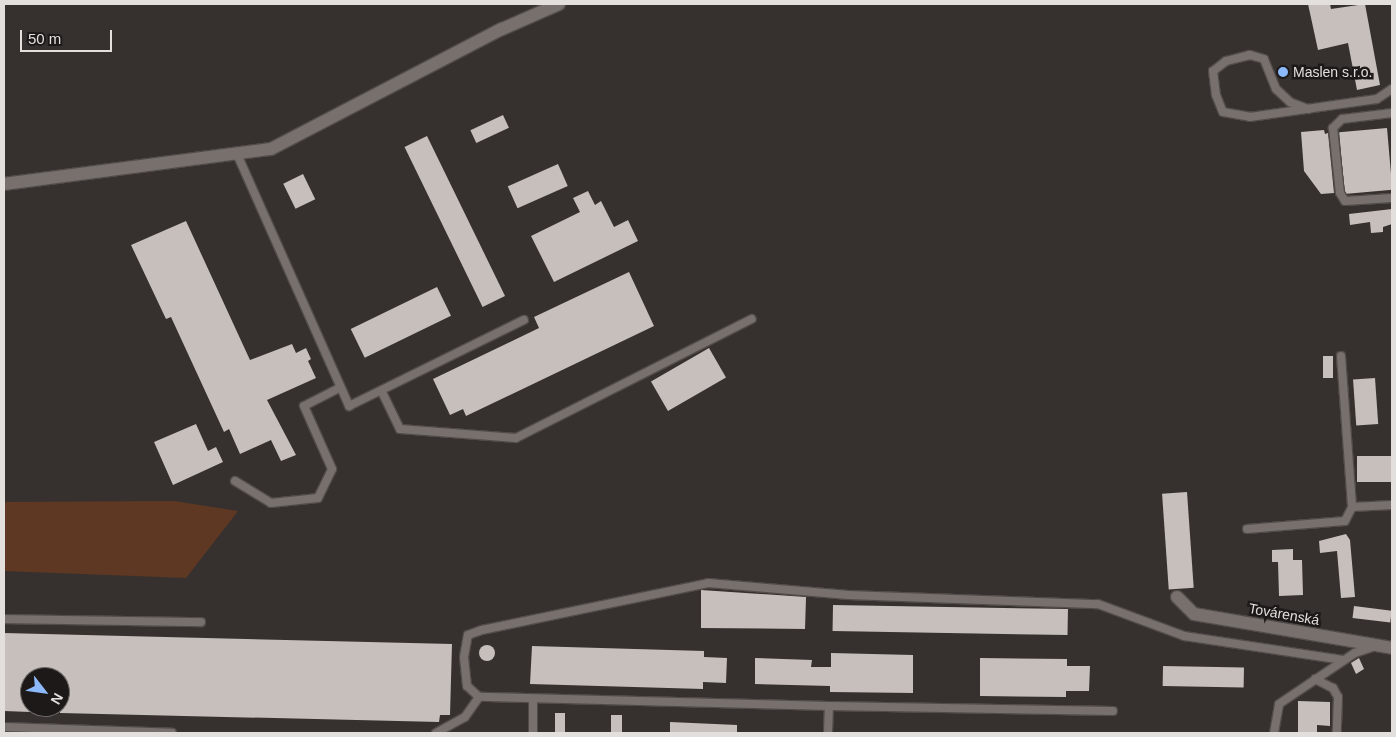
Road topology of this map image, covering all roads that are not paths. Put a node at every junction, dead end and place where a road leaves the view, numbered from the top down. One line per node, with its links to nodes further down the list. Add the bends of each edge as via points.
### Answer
1 (559, 4): 5 (street, via 502,29 271,149)
2 (1392, 89): 3 (lane, via 1377,99)
3 (1308, 109): 3 (lane, via 1250,117 1223,112 1216,95 1213,71 1226,61 1250,56 1264,59 1276,89 1290,102)
4 (1392, 113): 7 (lane, via 1342,119 1333,128 1340,193 1345,201)
5 (237, 154): 6 (street); 11 (lane)
6 (4, 184)
7 (1392, 198)
8 (752, 319): 12 (lane, via 516,438 400,429)
9 (524, 320): 12 (lane)
10 (1341, 356): 15 (lane)
11 (339, 388): 12 (lane, via 349,406); 13 (lane, via 304,406 332,469 318,498 271,503)
12 (382, 392)
13 (235, 481)
14 (1392, 504): 15 (lane)
15 (1352, 507): 16 (lane, via 1345,521)
16 (1247, 529)
17 (1176, 597): 20 (street, Továrenská, via 1194,614)
18 (4, 619): 19 (lane)
19 (201, 622)
20 (1374, 646): 21 (street, Továrenská); 22 (lane)
21 (1392, 648)
22 (1343, 660): 23 (lane); 24 (lane, via 1184,636 1098,604 848,595 708,583 468,635 464,657 468,686)
23 (1315, 680): 33 (lane, via 1279,704); 34 (lane, via 1333,688 1338,697)
24 (479, 698): 25 (lane); 30 (lane, via 464,717)
25 (533, 700): 26 (lane); 31 (lane)
26 (829, 706): 27 (lane); 32 (lane)
27 (1113, 711)
28 (4, 727): 29 (lane)
29 (172, 733)
30 (436, 733)
31 (533, 733)
32 (828, 733)
33 (1274, 733)
34 (1337, 733)

